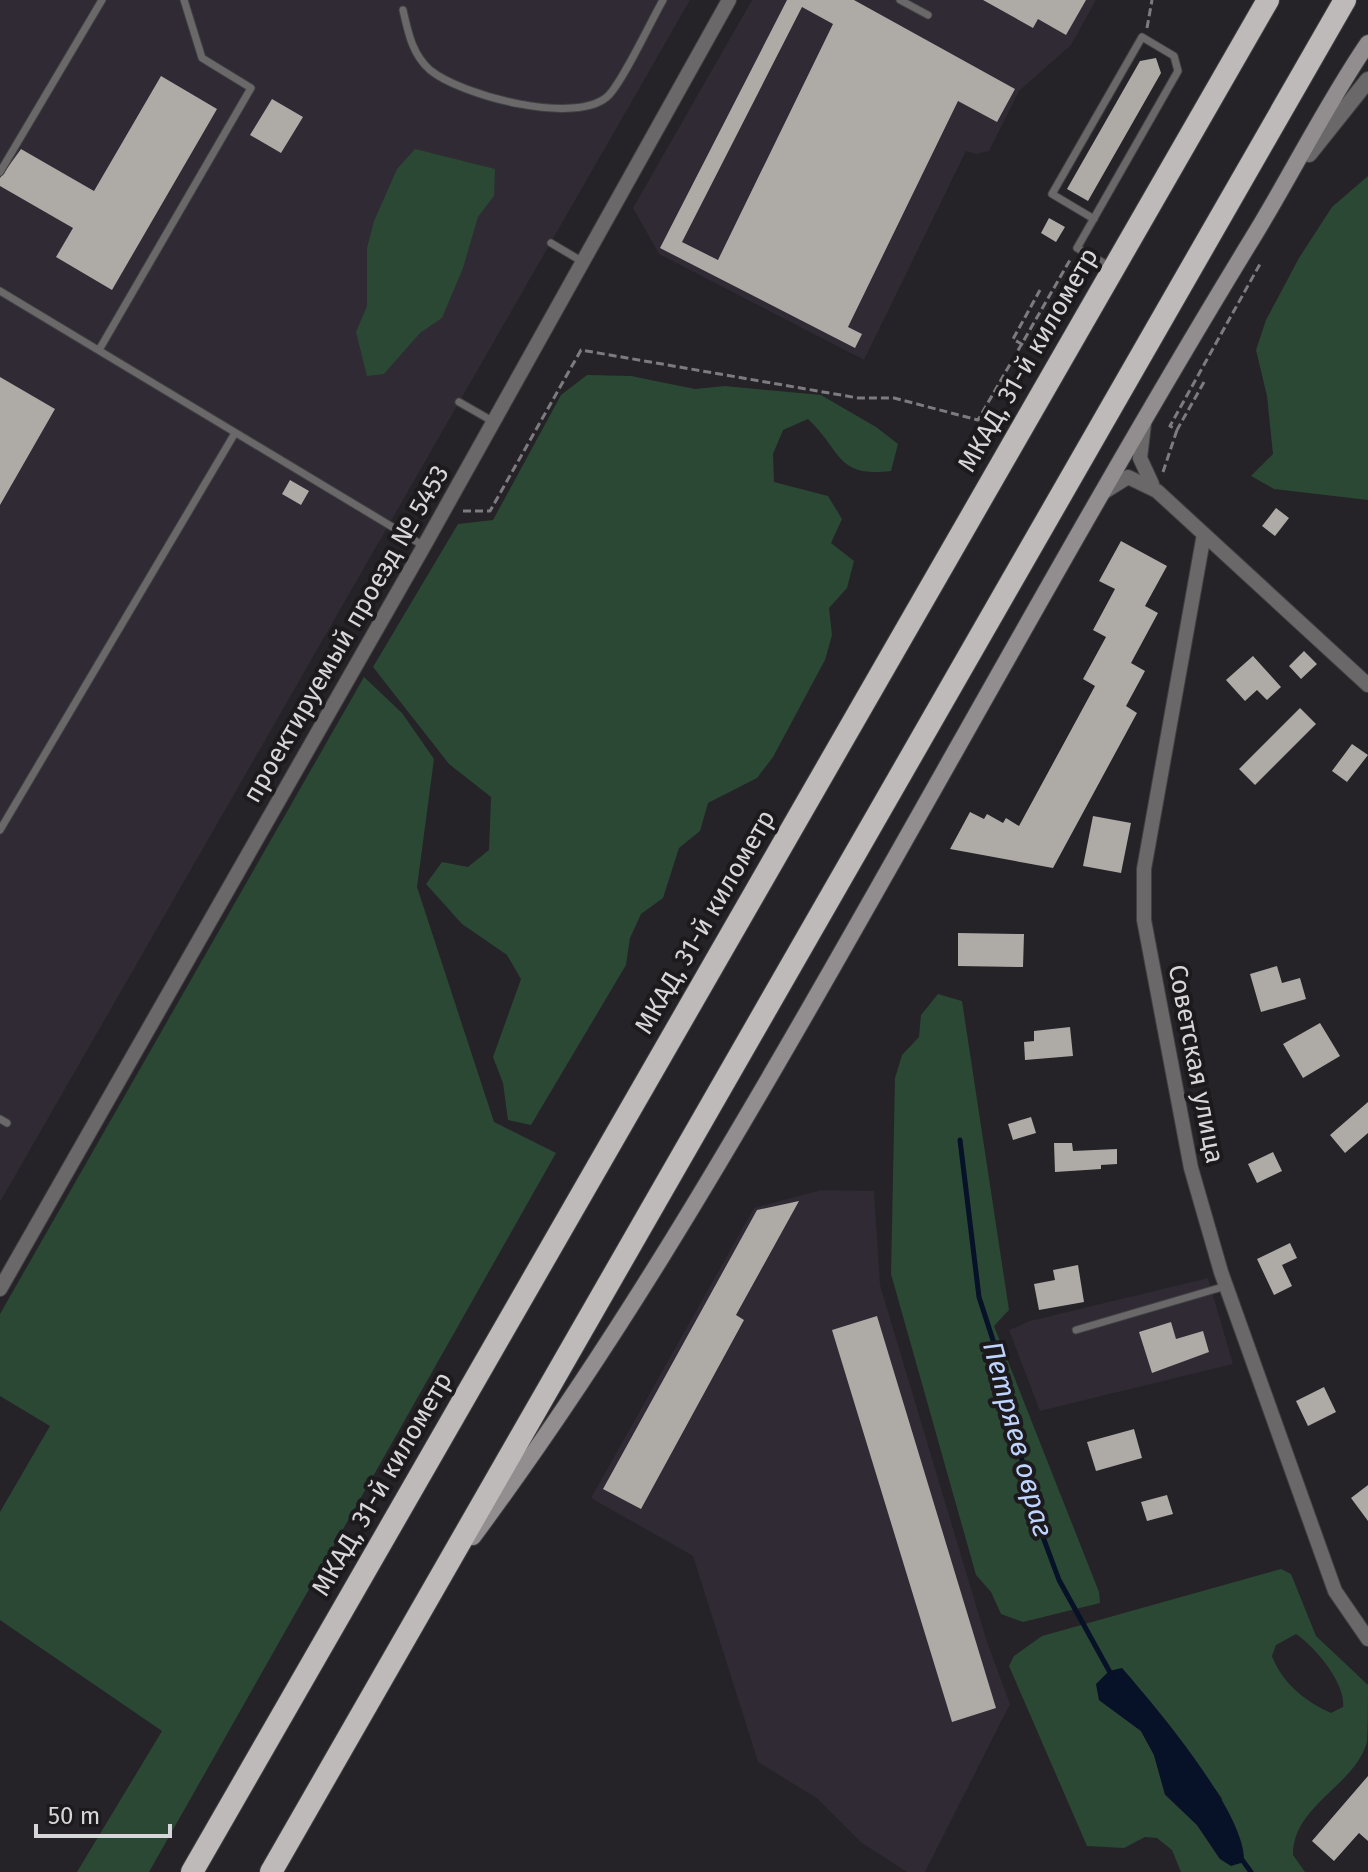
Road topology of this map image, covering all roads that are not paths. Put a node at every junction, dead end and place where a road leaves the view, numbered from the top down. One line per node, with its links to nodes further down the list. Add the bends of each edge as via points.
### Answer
1 (102, 0): 12 (lane)
2 (184, 0): 19 (lane, via 202,58 251,88)
3 (663, 0): 8 (lane, via 608,96 587,108 549,110 483,95 431,71 413,48)
4 (729, 0): 16 (street, проектируемый проезд № 5453)
5 (900, 0): 9 (lane)
6 (1268, 0): 17 (highway, МКАД, 31-й километр)
7 (1345, 0): 33 (highway)
8 (403, 10)
9 (928, 15)
10 (1368, 43): 14 (main road, via 1328,102)
11 (1368, 80): 14 (street, via 1326,129)
12 (0, 172)
13 (1094, 219): 13 (lane, via 1052,194 1142,37 1174,56 1178,71); 17 (lane, via 1077,248)
14 (1261, 225): 21 (main road)
15 (551, 243): 16 (lane)
16 (583, 262): 22 (street, проектируемый проезд № 5453)
17 (1113, 268): 35 (highway, МКАД, 31-й километр)
18 (0, 291): 19 (lane)
19 (99, 350): 23 (lane)
20 (459, 402): 22 (lane)
21 (1146, 417): 24 (street, via 1140,458); 25 (main road)
22 (494, 422): 27 (street, проектируемый проезд № 5453)
23 (235, 433): 27 (lane); 29 (lane)
24 (1157, 491): 25 (street, via 1128,477); 26 (street)
25 (1103, 493): 33 (main road, via 698,1202 532,1457)
26 (1204, 534): 28 (street); 30 (street, Советская улица, via 1144,869 1144,920 1191,1168)
27 (424, 546): 31 (street, проектируемый проезд № 5453)
28 (1368, 685)
29 (0, 830)
30 (1226, 1286): 32 (lane); 34 (street, Советская улица, via 1335,1591)
31 (0, 1289)
32 (1076, 1330)
33 (433, 1591): 36 (highway)
34 (1368, 1639)
35 (192, 1872)
36 (271, 1872)

